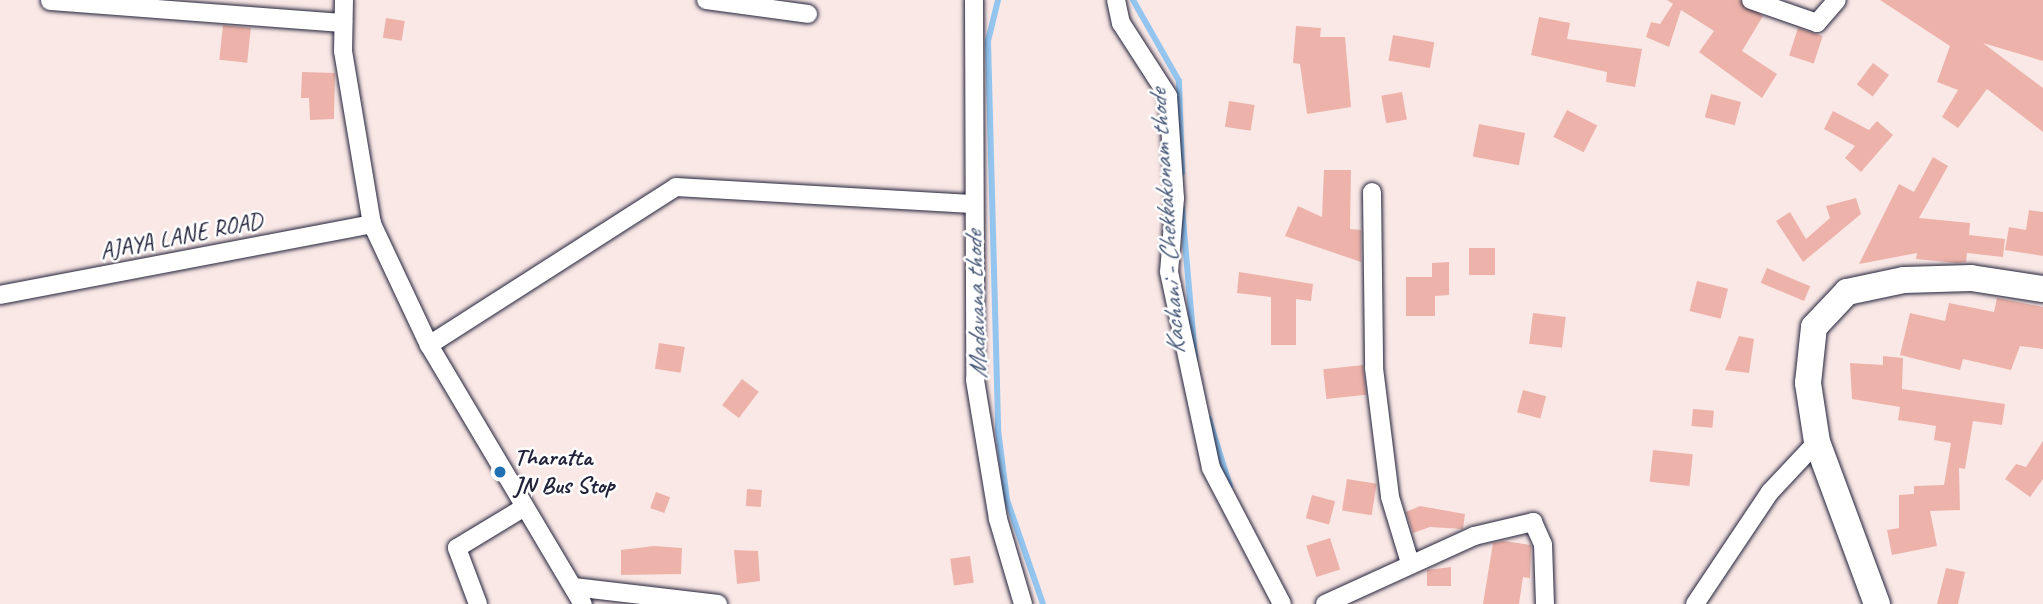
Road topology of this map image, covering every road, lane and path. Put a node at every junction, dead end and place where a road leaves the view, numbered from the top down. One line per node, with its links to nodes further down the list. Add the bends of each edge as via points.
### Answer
1 (344, 0): 9 (street)
2 (706, 0): 8 (street)
3 (974, 0): 11 (street)
4 (1116, 0): 24 (street, via 1121,23 1168,96 1175,198 1169,272 1211,468)
5 (1751, 0): 6 (street, via 1817,23)
6 (1837, 0)
7 (50, 1): 9 (street)
8 (808, 14)
9 (343, 23): 12 (street)
10 (1372, 192): 18 (street, via 1374,368 1390,497)
11 (972, 204): 15 (street, via 676,187); 23 (street, via 975,380 998,519)
12 (372, 225): 14 (street, AJAYA LANE ROAD); 15 (street)
13 (2043, 289): 16 (main road, via 1971,278 1904,280 1847,292 1822,313 1809,343)
14 (0, 295)
15 (429, 345): 17 (street)
16 (1817, 442): 27 (street, via 1770,492); 28 (main road)
17 (523, 508): 19 (street); 20 (street, via 457,548)
18 (1410, 563): 25 (street); 26 (street, via 1510,524 1533,522 1544,544)
19 (574, 587): 21 (street); 22 (street)
20 (478, 604)
21 (583, 604)
22 (718, 604)
23 (1023, 604)
24 (1282, 604)
25 (1325, 604)
26 (1545, 604)
27 (1695, 604)
28 (1877, 604)

